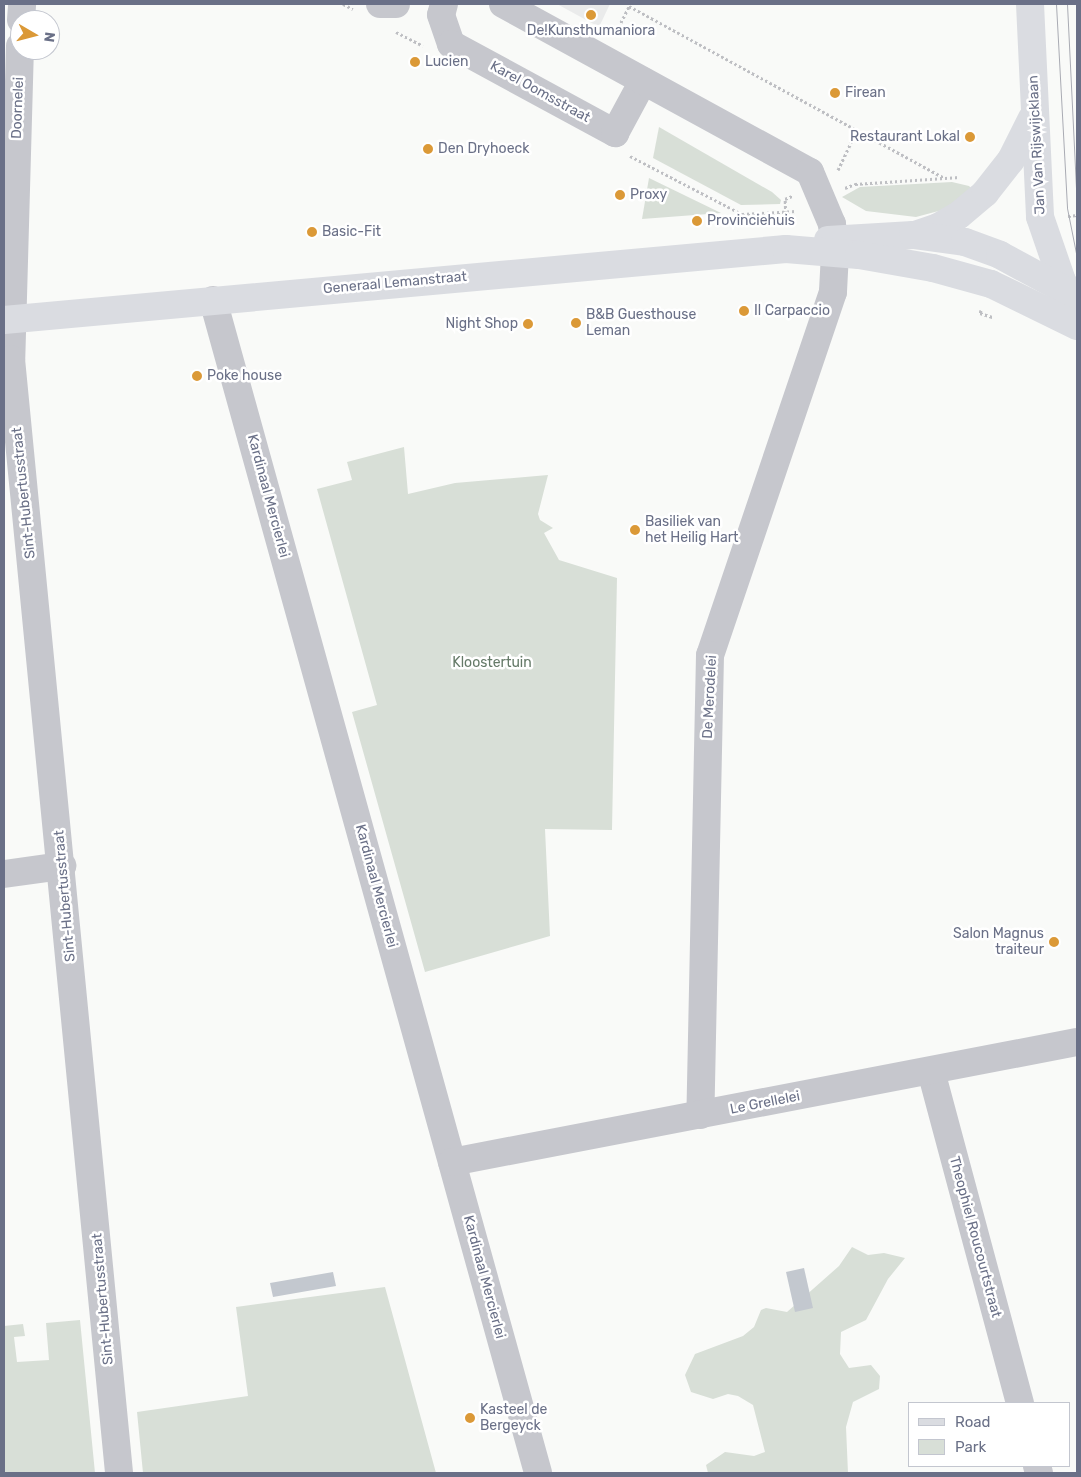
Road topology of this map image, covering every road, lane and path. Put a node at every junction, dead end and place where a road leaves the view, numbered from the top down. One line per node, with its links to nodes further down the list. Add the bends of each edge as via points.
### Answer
1 (343, 4): 7 (path)
2 (380, 4): 3 (street)
3 (396, 4)
4 (444, 4): 10 (street, Karel Oomsstraat, via 441,15 451,44 615,133)
5 (503, 4): 10 (street)
6 (1030, 4): 11 (main road, Jan Van Rijswijcklaan)
7 (353, 9)
8 (613, 38): 15 (path, via 629,6 943,177)
9 (19, 60): 22 (street, Doornelei)
10 (643, 81): 18 (street, via 810,172 829,216)
11 (1034, 114): 17 (main road, via 1011,160 984,193 959,215 938,227); 20 (main road, Jan Van Rijswijcklaan, via 1040,217)
12 (626, 154): 16 (path, via 742,214)
13 (966, 172): 14 (path)
14 (958, 177)
15 (855, 184)
16 (802, 210)
17 (913, 235): 18 (main road, Generaal Lemanstraat); 20 (main road, Generaal Lemanstraat, via 942,238 986,249)
18 (834, 246): 19 (main road, Generaal Lemanstraat); 21 (main road, Generaal Lemanstraat); 28 (street, De Merodelei, via 833,292 710,656)
19 (990, 284): 20 (main road); 23 (main road, Generaal Lemanstraat)
20 (1069, 290)
21 (214, 300): 22 (main road, Generaal Lemanstraat); 29 (street, Kardinaal Mercierlei)
22 (6, 324): 24 (street, Sint-Hubertusstraat)
23 (1077, 326)
24 (62, 866): 25 (street); 31 (street, Sint-Hubertusstraat)
25 (4, 874)
26 (1077, 1042): 27 (street, Le Grellelei)
27 (931, 1071): 28 (street, Le Grellelei); 30 (street, Theophiel Roucourtstraat)
28 (700, 1115): 29 (street, Le Grellelei)
29 (452, 1162): 32 (street, Kardinaal Mercierlei)
30 (1020, 1402)
31 (119, 1473)
32 (538, 1473)

